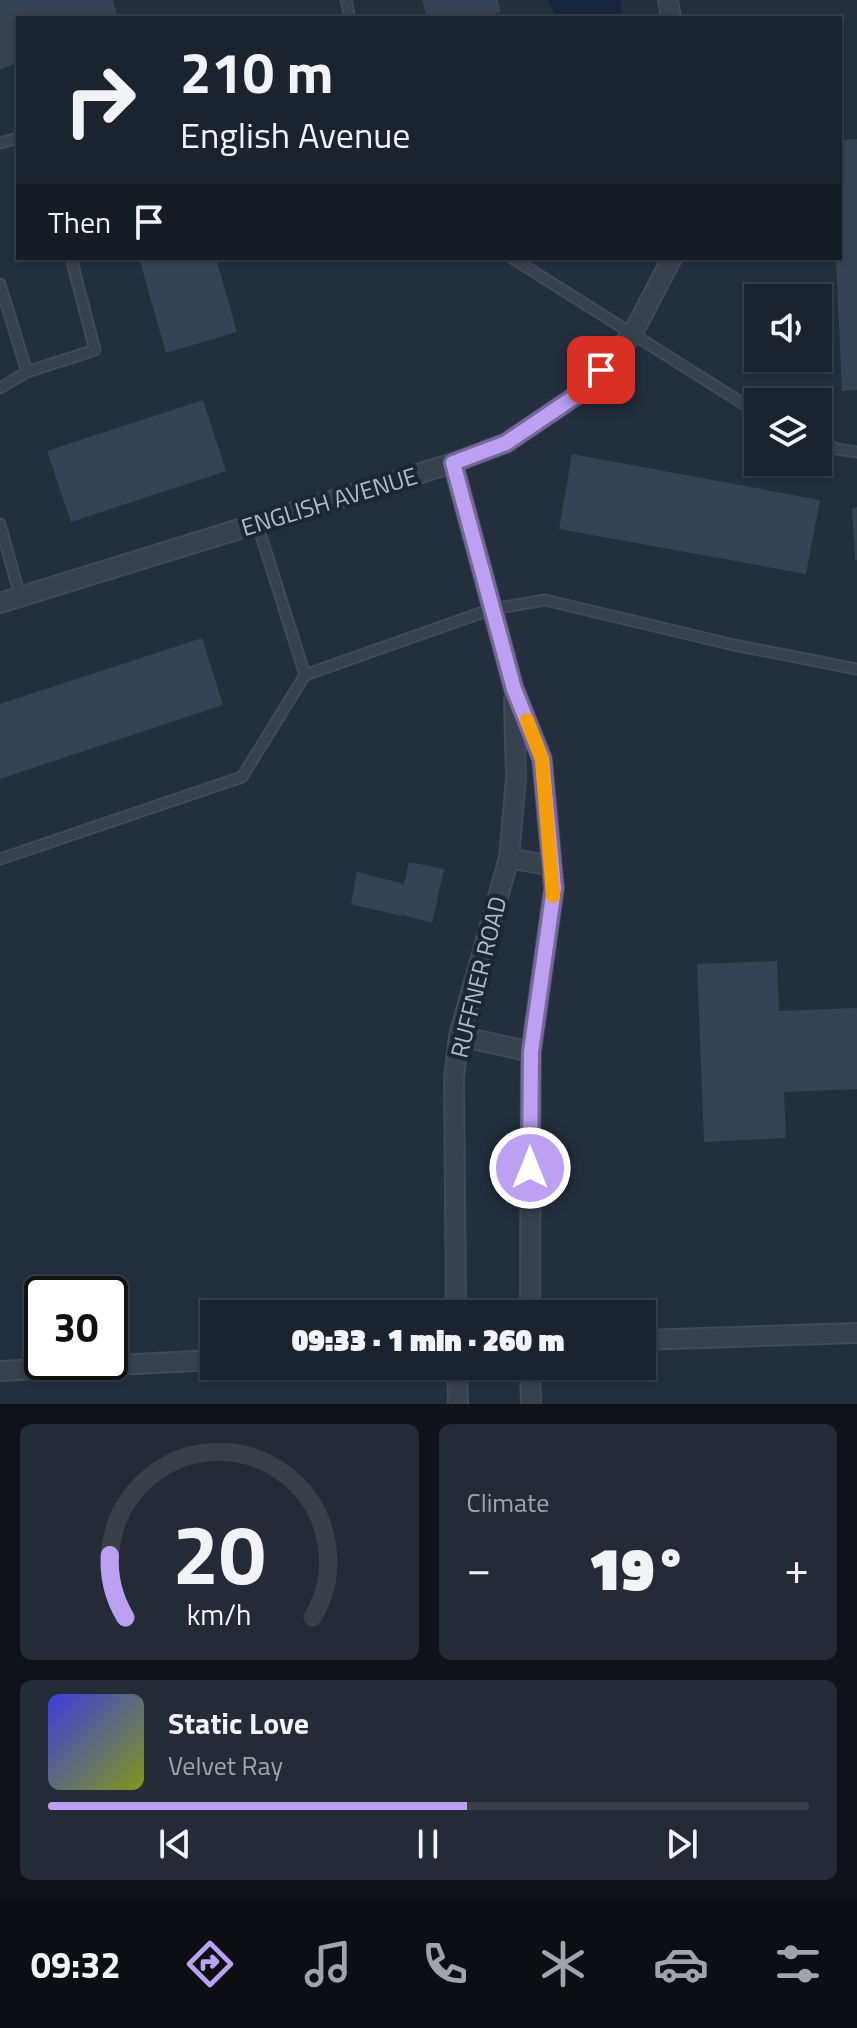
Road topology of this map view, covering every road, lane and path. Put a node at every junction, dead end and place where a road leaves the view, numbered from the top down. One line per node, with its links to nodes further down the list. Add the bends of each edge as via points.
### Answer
1 (72, 260): 6 (lane, via 95,350)
2 (515, 260): 5 (lane)
3 (671, 260): 5 (street, ENGLISH AVENUE)
4 (0, 284): 6 (lane)
5 (633, 333): 8 (lane); 11 (street, ENGLISH AVENUE, via 586,389 506,443)
6 (27, 372): 7 (lane)
7 (0, 388)
8 (744, 404)
9 (832, 447): 10 (lane)
10 (857, 452)
11 (453, 463): 12 (street, ENGLISH AVENUE); 16 (street, RUFFNER ROAD)
12 (257, 523): 14 (street, ENGLISH AVENUE); 18 (lane)
13 (0, 524): 14 (lane)
14 (20, 596): 15 (street, ENGLISH AVENUE)
15 (0, 603)
16 (492, 609): 17 (lane, via 545,600); 18 (lane); 19 (street, RUFFNER ROAD)
17 (857, 669)
18 (305, 675): 21 (lane, via 242,777)
19 (514, 689): 20 (street, RUFFNER ROAD, via 516,778); 22 (street, RUFFNER ROAD, via 542,759)
20 (509, 858): 22 (street); 23 (street, RUFFNER ROAD)
21 (0, 859)
22 (552, 866): 24 (street, RUFFNER ROAD, via 554,888)
23 (459, 1036): 24 (street); 25 (street, RUFFNER ROAD, via 454,1078)
24 (531, 1052): 26 (street, RUFFNER ROAD)
25 (456, 1300)
26 (530, 1300)
27 (857, 1333): 28 (street)
28 (656, 1340)
29 (200, 1361): 30 (street)
30 (0, 1371)
31 (457, 1380): 33 (street)
32 (530, 1380): 34 (street)
33 (458, 1404)
34 (531, 1404)

